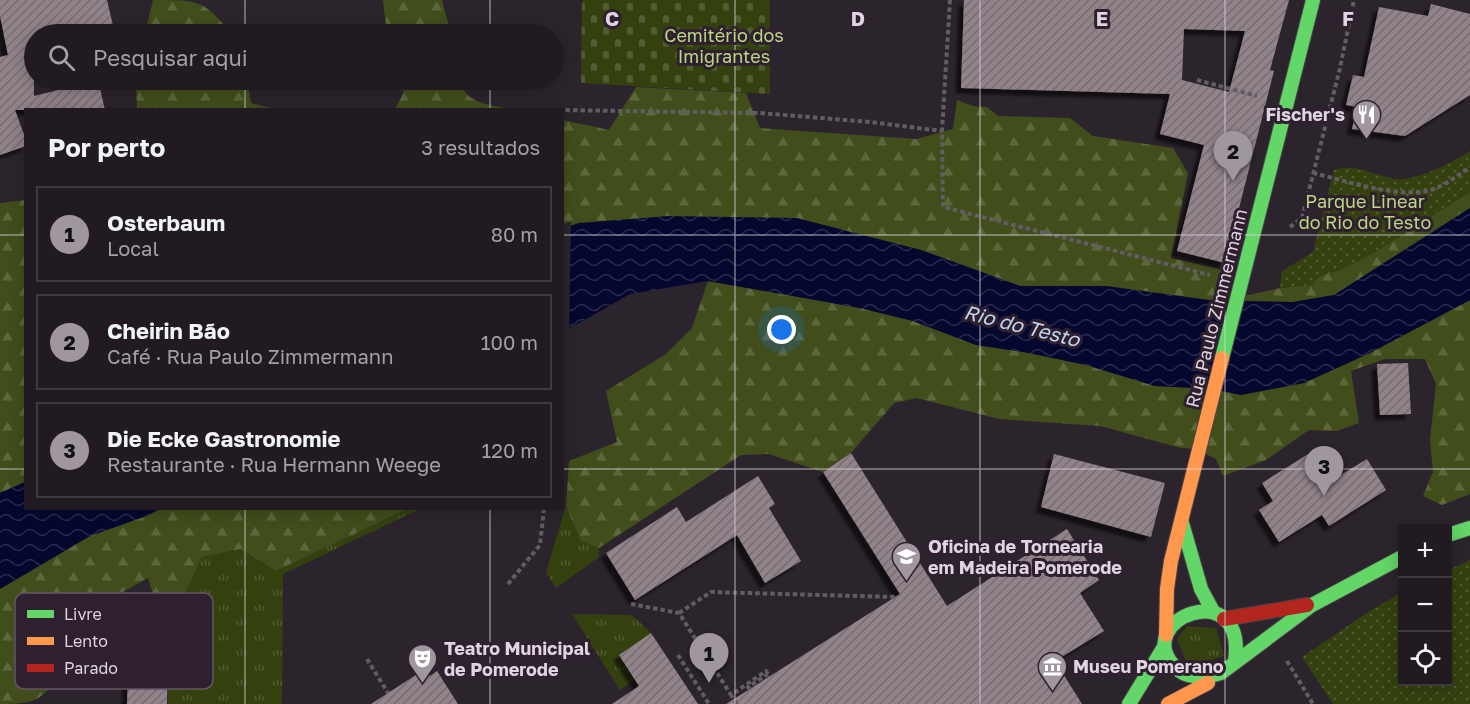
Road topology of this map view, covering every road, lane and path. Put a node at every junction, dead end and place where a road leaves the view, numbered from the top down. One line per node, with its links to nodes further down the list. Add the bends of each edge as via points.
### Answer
1 (950, 0): 7 (path)
2 (1313, 0): 5 (main road, Rua Paulo Zimmermann)
3 (1354, 0): 9 (path)
4 (1197, 80): 5 (path)
5 (1287, 103): 11 (main road, Rua Paulo Zimmermann)
6 (564, 110): 7 (path, via 759,112)
7 (942, 131): 11 (path, via 943,207)
8 (1470, 167): 9 (path, via 1434,189 1403,193)
9 (1313, 173): 10 (path, via 1302,218)
10 (1286, 230)
11 (1241, 283): 13 (main road, Rua Paulo Zimmermann)
12 (544, 510): 17 (path, via 540,545)
13 (1182, 521): 22 (main road, Rua Paulo Zimmermann, via 1202,589); 24 (main road, Rua Paulo Zimmermann, via 1167,589)
14 (1470, 528): 15 (main road)
15 (1452, 534)
16 (1398, 559): 20 (main road)
17 (508, 584)
18 (895, 597): 21 (path, via 711,592)
19 (631, 603): 21 (path)
20 (1312, 605): 22 (main road); 23 (main road)
21 (679, 613): 31 (path)
22 (1219, 616): 24 (main road, via 1191,612 1172,625); 27 (main road, via 1236,638)
23 (1271, 635): 27 (main road); 36 (path)
24 (1165, 641): 28 (main road, via 1166,658 1178,676); 34 (main road)
25 (678, 655): 32 (path)
26 (367, 659): 30 (path)
27 (1235, 661): 28 (main road, via 1228,672)
28 (1208, 683): 35 (main road)
29 (750, 689): 31 (path, via 768,674 766,671)
30 (388, 693)
31 (731, 695): 33 (path)
32 (709, 704)
33 (737, 704)
34 (1129, 704)
35 (1168, 704)
36 (1313, 704)

